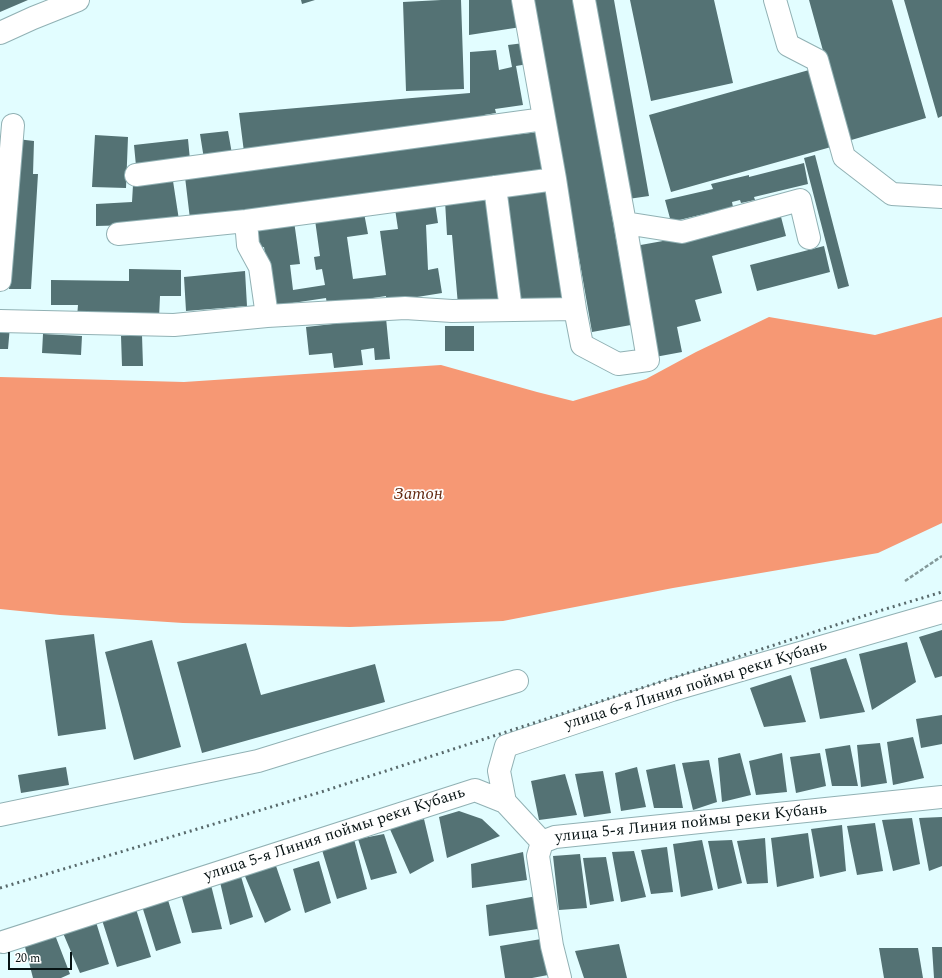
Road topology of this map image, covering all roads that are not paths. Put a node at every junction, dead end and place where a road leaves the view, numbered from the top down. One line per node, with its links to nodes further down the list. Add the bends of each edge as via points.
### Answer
1 (78, 0): 5 (street)
2 (523, 0): 6 (street)
3 (584, 0): 13 (street)
4 (775, 0): 11 (street, via 788,45 817,60 844,157 892,194)
5 (0, 33)
6 (544, 119): 8 (street); 9 (street)
7 (13, 125): 16 (street)
8 (136, 175)
9 (555, 179): 10 (street); 17 (street)
10 (495, 187): 12 (street); 18 (street)
11 (942, 197)
12 (246, 220): 14 (street); 19 (street, via 248,245 260,267)
13 (625, 223): 15 (street, via 682,232 800,200); 17 (street, via 648,360 618,364 582,345)
14 (118, 234)
15 (809, 238)
16 (0, 280)
17 (575, 309): 18 (street)
18 (511, 310): 19 (street, via 452,311 405,308)
19 (267, 316): 20 (street, via 174,325)
20 (0, 321)
21 (942, 612): 24 (street, улица 6-я Линия поймы реки Кубань, via 672,690 506,746 499,771)
22 (517, 681): 25 (street, via 258,761)
23 (942, 798): 26 (street, улица 5-я Линия поймы реки Кубань, via 555,837)
24 (505, 802): 26 (street, улица 5-я Линия поймы реки Кубань); 27 (street, улица 5-я Линия поймы реки Кубань, via 475,790)
25 (0, 815)
26 (542, 842): 28 (street, via 538,856 552,946)
27 (3, 942)
28 (560, 978)

